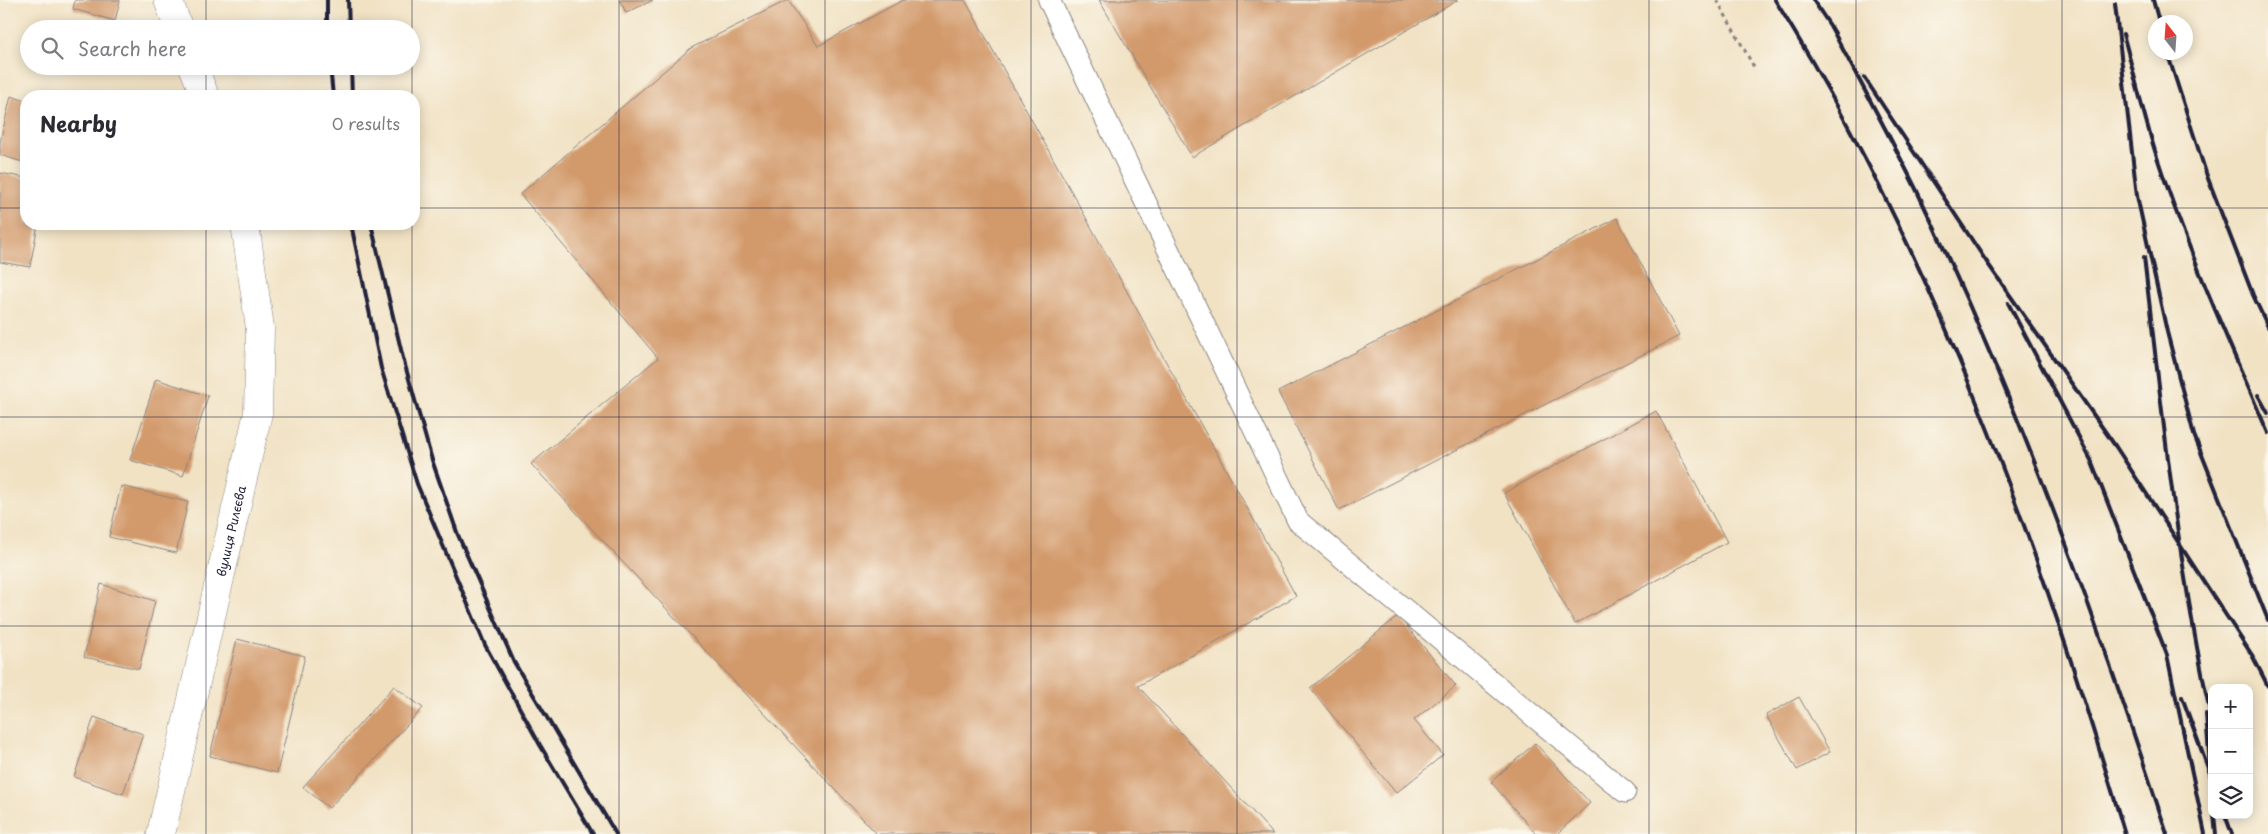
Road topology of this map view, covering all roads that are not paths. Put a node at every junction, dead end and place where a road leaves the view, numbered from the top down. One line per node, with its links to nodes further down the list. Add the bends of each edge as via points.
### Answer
1 (168, 0): 3 (street)
2 (1049, 0): 7 (lane, via 1298,521)
3 (176, 20)
4 (197, 75): 5 (street)
5 (203, 90)
6 (246, 230): 8 (street, вулиця Рилєєва, via 260,328 258,413)
7 (1625, 792)
8 (161, 834)

